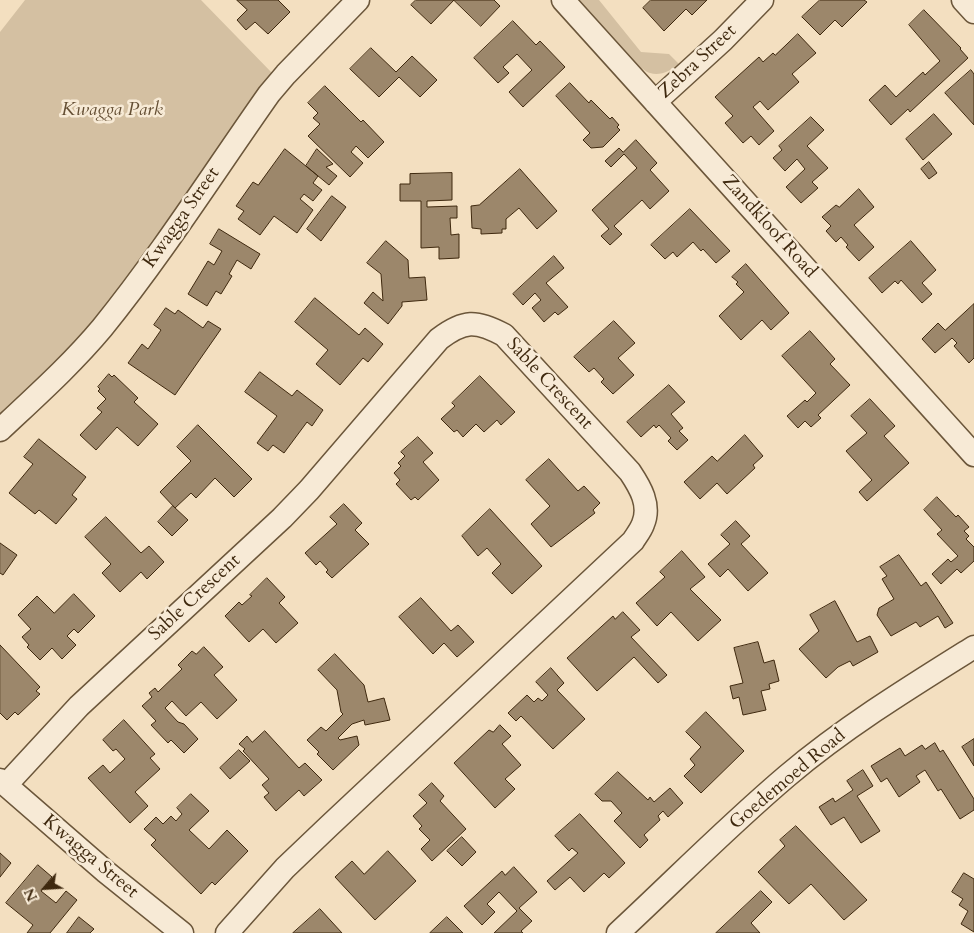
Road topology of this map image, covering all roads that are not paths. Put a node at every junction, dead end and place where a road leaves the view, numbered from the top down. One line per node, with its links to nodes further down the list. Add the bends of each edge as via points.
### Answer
1 (358, 0): 7 (street, Kwagga Street, via 269,94 101,329)
2 (563, 0): 6 (street, Zandkloof Road)
3 (762, 0): 6 (street, Zebra Street)
4 (963, 0): 5 (street)
5 (974, 12)
6 (656, 102): 8 (street, Zandkloof Road)
7 (0, 430)
8 (974, 455)
9 (974, 647): 11 (street, Goedemoed Road, via 828,744 787,776)
10 (3, 783): 12 (street, Kwagga Street); 13 (street, Sable Crescent, via 79,706 282,518 439,340 453,329 476,324 504,335 630,472 646,506 644,524 633,541 285,868)
11 (631, 929)
12 (182, 933)
13 (227, 933)

